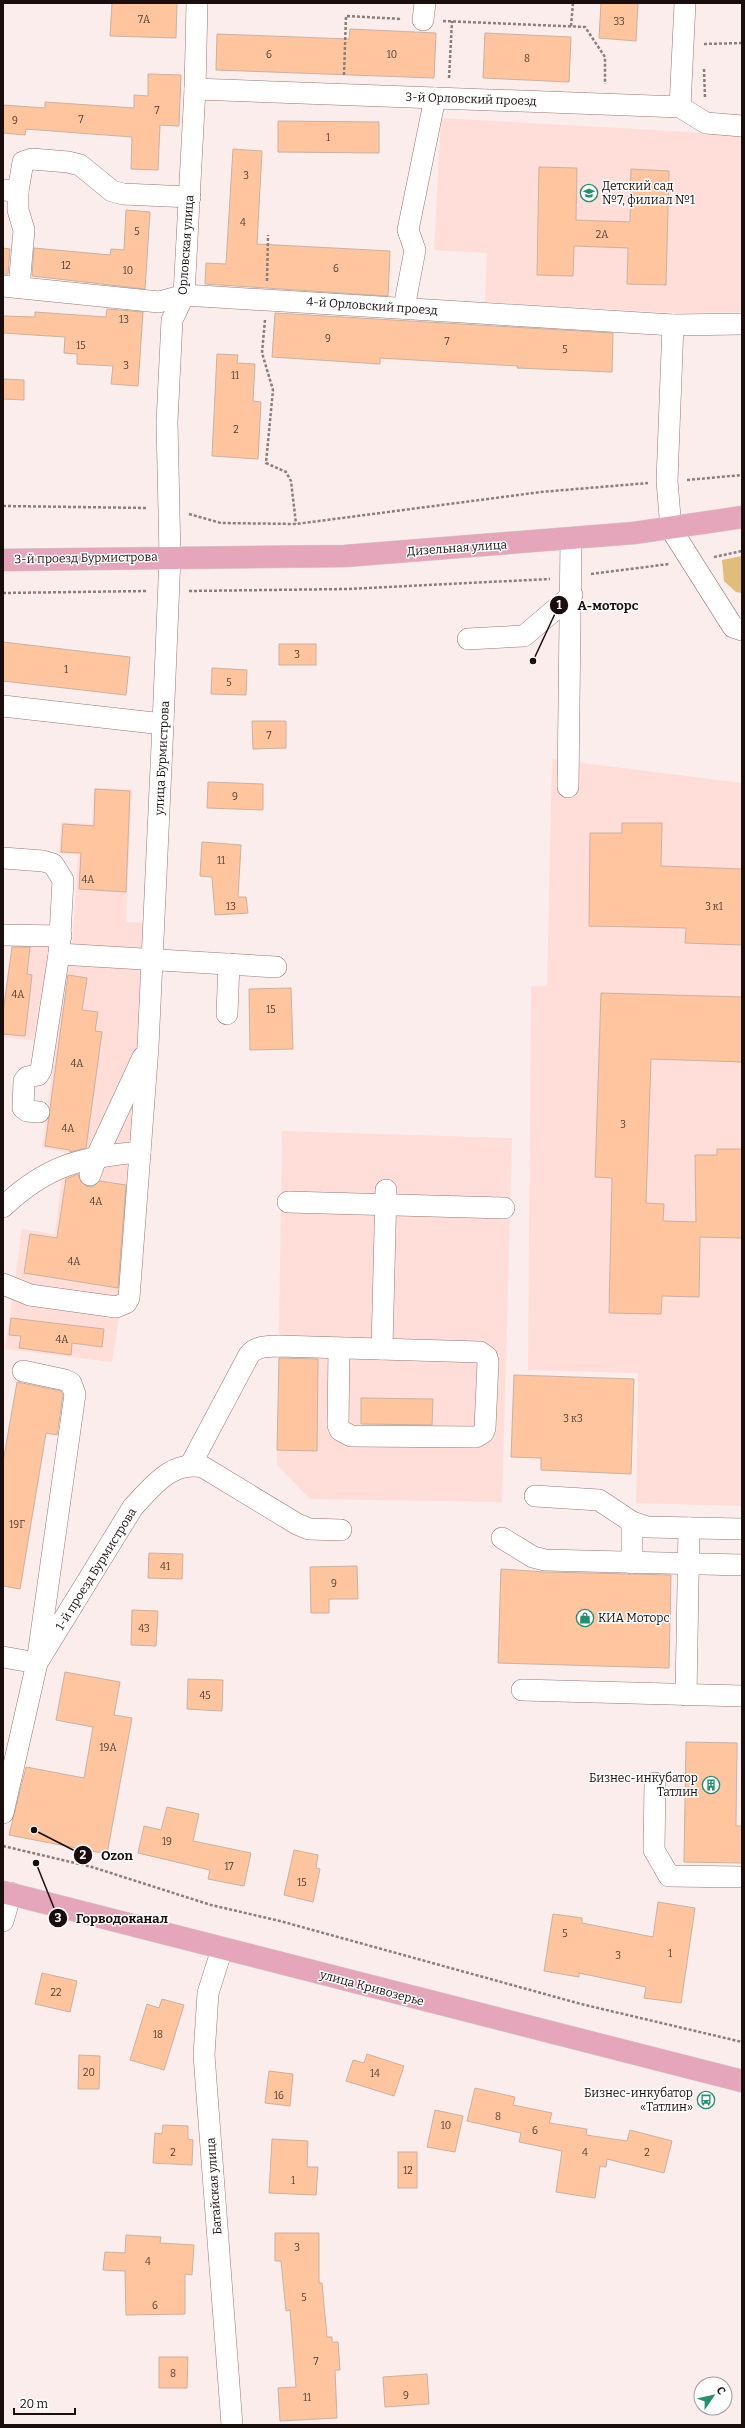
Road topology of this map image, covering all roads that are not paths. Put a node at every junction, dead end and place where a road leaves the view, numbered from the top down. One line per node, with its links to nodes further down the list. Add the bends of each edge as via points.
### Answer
1 (197, 3): 3 (street, Орловская улица)
2 (685, 3): 5 (street)
3 (195, 89): 4 (street, 3-й Орловский проезд); 8 (street, Орловская улица)
4 (441, 98): 5 (street, 3-й Орловский проезд); 11 (street, via 408,230 415,250)
5 (680, 107): 6 (street, 3-й Орловский проезд, via 706,123)
6 (742, 126)
7 (11, 190): 8 (street, via 23,162 32,159 80,165 112,191 123,194); 9 (street, via 24,230)
8 (190, 197): 10 (street, Орловская улица)
9 (11, 287): 10 (street, 4-й Орловский проезд, via 159,302)
10 (184, 295): 11 (street, 4-й Орловский проезд); 17 (street, Орловская улица, via 172,320 167,422)
11 (404, 308): 13 (street, 4-й Орловский проезд)
12 (742, 324): 13 (street, 4-й Орловский проезд)
13 (673, 325): 15 (street, via 667,481)
14 (742, 517): 15 (main road, Дизельная улица)
15 (671, 529): 16 (main road, Дизельная улица); 20 (street, via 733,627)
16 (571, 539): 17 (main road, Дизельная улица, via 345,556); 19 (street)
17 (170, 557): 18 (main road, 3-й проезд Бурмистрова); 23 (street, улица Бурмистрова)
18 (3, 560)
19 (572, 585): 21 (street, via 524,636); 24 (street)
20 (742, 630)
21 (468, 639)
22 (3, 706): 23 (street)
23 (163, 724): 28 (street, улица Бурмистрова)
24 (568, 787)
25 (3, 858): 27 (street, via 43,861 53,864 59,871 63,880)
26 (3, 935): 27 (street)
27 (60, 945): 28 (street); 33 (street, via 41,1070 38,1075 27,1077 24,1081 23,1108)
28 (153, 959): 29 (street); 32 (street, улица Бурмистрова)
29 (229, 964): 30 (street); 31 (street)
30 (276, 967)
31 (227, 1014)
32 (148, 1047): 34 (street, улица Бурмистрова); 35 (street)
33 (39, 1112)
34 (140, 1152): 35 (street); 41 (street, улица Бурмистрова, via 130,1298 126,1303 116,1307 42,1297)
35 (96, 1156): 36 (street); 39 (street, via 41,1177)
36 (90, 1175)
37 (386, 1196): 38 (street); 40 (street); 43 (street)
38 (288, 1202)
39 (3, 1207)
40 (504, 1208)
41 (3, 1284)
42 (340, 1348): 43 (street); 43 (street, via 338,1425 344,1434 476,1437 483,1433 486,1428 488,1362 484,1354); 45 (street, via 279,1346 259,1347 253,1350)
43 (382, 1349)
44 (23, 1371): 56 (street, via 65,1380 71,1383 75,1394)
45 (191, 1464): 50 (street, via 203,1467 297,1524 309,1529); 56 (street, 1-й проезд Бурмистрова, via 169,1473 133,1507)
46 (535, 1496): 47 (street, via 598,1500)
47 (632, 1522): 48 (street, via 647,1527); 52 (street)
48 (689, 1528): 49 (street); 53 (street)
49 (742, 1529)
50 (341, 1530)
51 (502, 1538): 52 (street, via 538,1559)
52 (632, 1563): 53 (street)
53 (688, 1564): 54 (street); 58 (street)
54 (742, 1565)
55 (3, 1657): 56 (street)
56 (37, 1663): 61 (street, 1-й проезд Бурмистрова)
57 (522, 1690): 58 (street)
58 (686, 1695): 59 (street)
59 (742, 1696)
60 (655, 1784): 62 (street, via 654,1850 669,1876)
61 (3, 1813)
62 (742, 1878)
63 (7, 1893): 64 (street); 65 (main road, улица Кривозерье, via 202,1941)
64 (3, 1921)
65 (222, 1949): 66 (main road, улица Кривозерье); 67 (street, Батайская улица, via 208,1993 204,2056)
66 (742, 2081)
67 (232, 2425)

